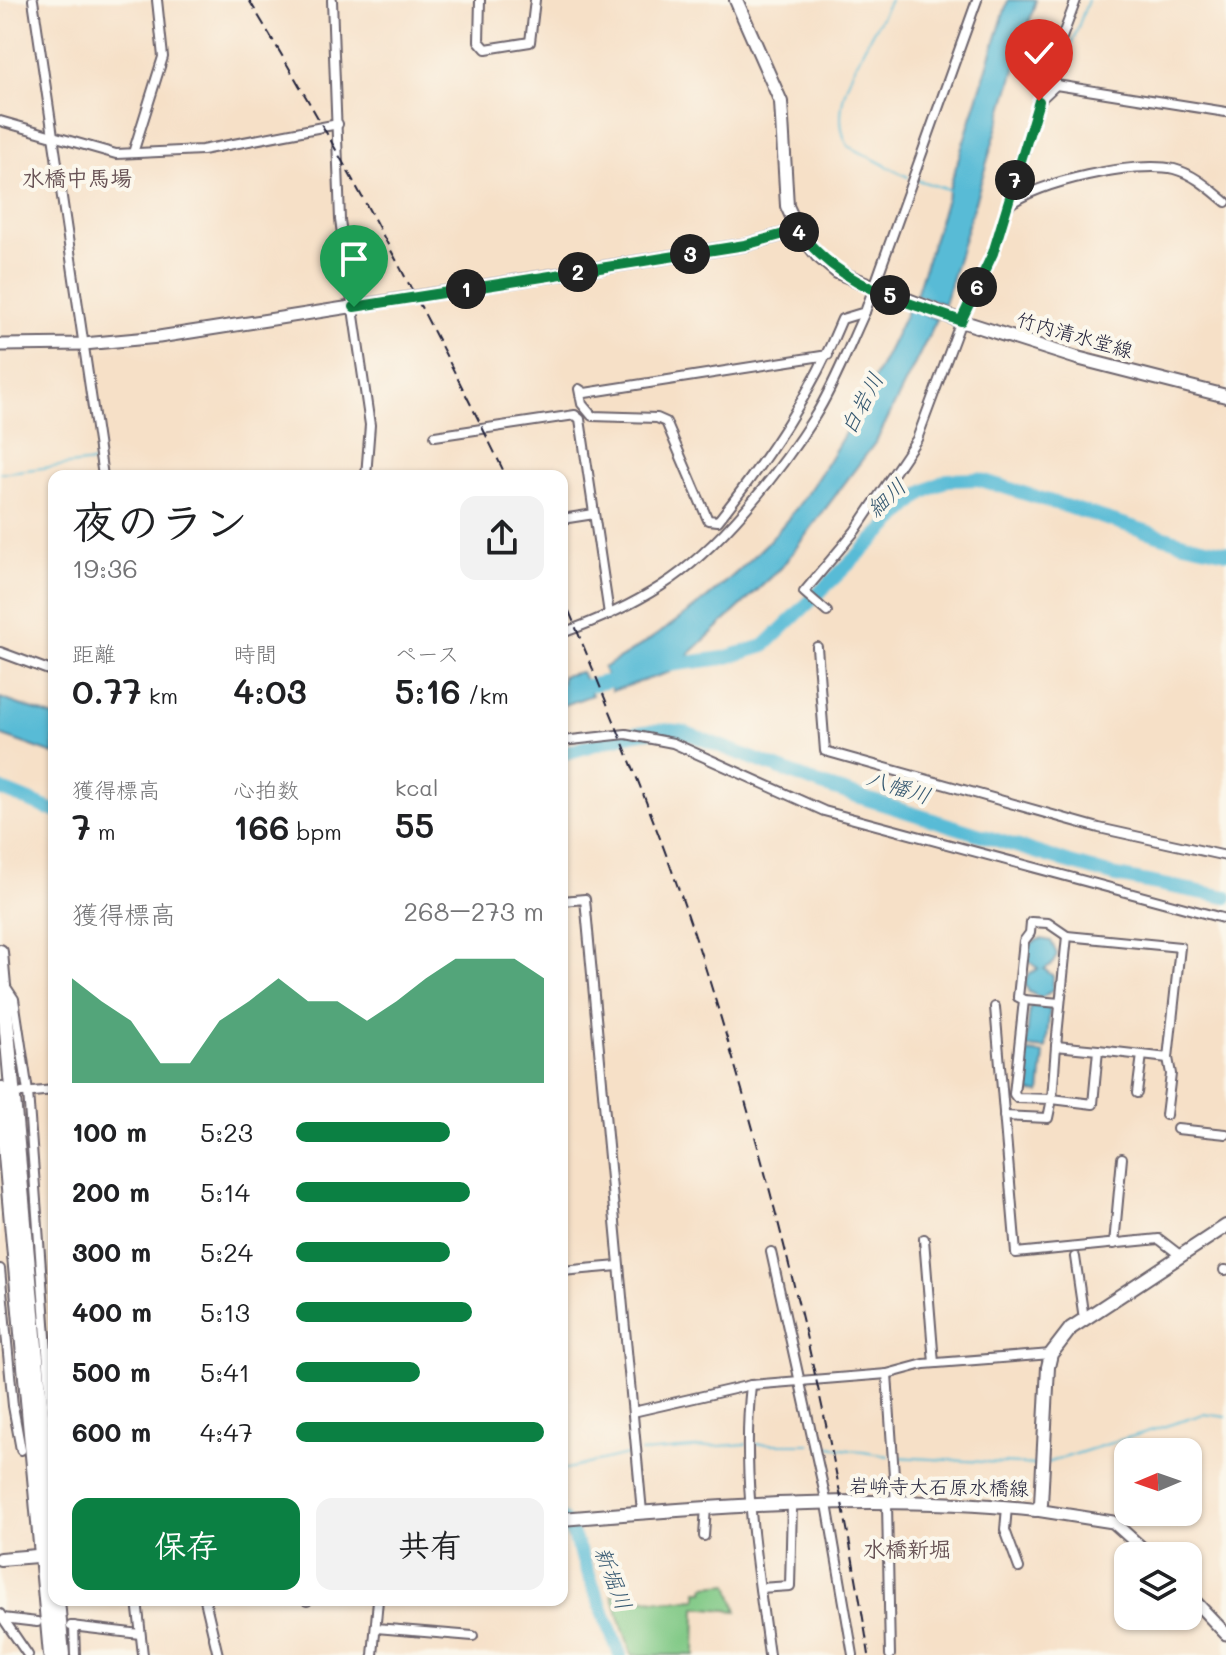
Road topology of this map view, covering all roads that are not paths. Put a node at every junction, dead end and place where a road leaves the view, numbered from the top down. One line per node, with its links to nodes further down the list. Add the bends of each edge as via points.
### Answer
1 (33, 0): 13 (street)
2 (157, 0): 14 (street, via 163,57)
3 (332, 0): 12 (street)
4 (480, 0): 5 (street, via 479,41 486,49 530,42)
5 (535, 0)
6 (736, 0): 17 (main road, 竹内清水堂線, via 781,102 784,195)
7 (977, 0): 18 (street)
8 (1076, 0): 9 (street, via 1051,67)
9 (1056, 85): 10 (street); 16 (street, via 1039,101)
10 (1226, 112)
11 (0, 121): 13 (street)
12 (338, 124): 14 (street, via 202,150); 19 (street, via 340,220)
13 (53, 135): 14 (street, via 94,149); 22 (street)
14 (133, 153)
15 (1226, 202): 16 (street, via 1189,174 1144,167 1019,196)
16 (1007, 207): 21 (street, via 993,253)
17 (798, 230): 18 (main road, 竹内清水堂線, via 837,272); 19 (street, via 745,245)
18 (874, 289): 20 (street); 21 (main road, 竹内清水堂線)
19 (354, 307): 22 (street); 28 (street, via 370,425)
20 (865, 312): 24 (street, via 842,319); 32 (street, via 816,415 741,512 684,569)
21 (961, 321): 25 (main road, 竹内清水堂線, via 1077,358); 31 (street, via 917,439 855,531 804,592)
22 (84, 344): 23 (street); 27 (street)
23 (0, 345)
24 (828, 355): 24 (street, via 585,393 579,389 580,397 592,416 666,422 708,520 718,521 769,456)
25 (1226, 396)
26 (435, 436): 29 (street, via 575,415 580,419)
27 (102, 470)
28 (366, 470)
29 (594, 514): 30 (street); 32 (street)
30 (568, 518)
31 (827, 612)
32 (609, 614): 33 (street)
33 (568, 631)
34 (817, 647): 38 (street, via 825,751 1084,824)
35 (0, 652): 36 (street)
36 (48, 670)
37 (568, 740): 40 (street, via 626,734 673,743 824,811)
38 (1226, 856)
39 (568, 900): 67 (street, via 585,899)
40 (1226, 919)
41 (1067, 936): 44 (street, via 1048,923 1031,922 1018,997); 45 (street); 50 (street, via 1180,947)
42 (0, 952): 43 (highway)
43 (3, 983): 53 (street, via 14,999); 89 (highway)
44 (1024, 1000): 45 (street); 55 (street, via 1014,1094)
45 (1060, 1003): 47 (street)
46 (995, 1007): 57 (street)
47 (1056, 1046): 48 (street); 55 (street)
48 (1098, 1050): 49 (street); 55 (street, via 1093,1104)
49 (1142, 1055): 50 (street); 54 (street)
50 (1168, 1058): 56 (street)
51 (0, 1089): 91 (highway)
52 (48, 1091): 53 (street)
53 (25, 1093): 74 (street)
54 (1137, 1093)
55 (1052, 1099): 57 (street, via 1048,1118)
56 (1166, 1115)
57 (1004, 1116): 63 (street, via 1016,1253)
58 (1177, 1129): 59 (street)
59 (1226, 1134)
60 (1122, 1158): 63 (street)
61 (1226, 1226): 65 (main road)
62 (924, 1239): 73 (street)
63 (1114, 1244): 65 (street, via 1159,1239)
64 (771, 1252): 76 (street)
65 (1181, 1256): 70 (main road)
66 (1075, 1257): 70 (street)
67 (618, 1266): 69 (street); 78 (street)
68 (0, 1269): 71 (street)
69 (568, 1270)
70 (1084, 1319): 72 (main road)
71 (6, 1332): 79 (street)
72 (1051, 1354): 73 (street); 86 (main road, 岩峅寺大石原水橋線, via 1041,1504)
73 (934, 1363): 75 (street)
74 (48, 1367)
75 (887, 1374): 76 (street); 83 (street)
76 (802, 1383): 77 (street); 82 (street)
77 (751, 1385): 78 (street); 80 (street)
78 (633, 1412): 87 (street)
79 (21, 1450)
80 (749, 1504): 81 (main road, 岩峅寺大石原水橋線); 84 (main road, 岩峅寺大石原水橋線); 96 (street)
81 (792, 1504): 82 (main road, 岩峅寺大石原水橋線); 96 (street, via 790,1586)
82 (827, 1504): 83 (main road, 岩峅寺大石原水橋線); 117 (street)
83 (892, 1504): 85 (main road, 岩峅寺大石原水橋線); 118 (street)
84 (706, 1506): 87 (main road, 岩峅寺大石原水橋線); 90 (street)
85 (1007, 1507): 86 (main road, 岩峅寺大石原水橋線); 95 (street, via 1005,1530)
86 (1036, 1510): 92 (street, via 1113,1522)
87 (642, 1512): 88 (main road, 岩峅寺大石原水橋線)
88 (568, 1518)
89 (48, 1532)
90 (704, 1536)
91 (48, 1537)
92 (1135, 1542)
93 (48, 1556): 94 (main road)
94 (0, 1559)
95 (1019, 1568)
96 (760, 1588): 116 (street)
97 (51, 1606): 110 (highway)
98 (58, 1606): 111 (highway)
99 (138, 1606): 106 (street)
100 (206, 1606): 114 (street)
101 (378, 1606): 105 (street)
102 (1202, 1609): 107 (street)
103 (1, 1619): 104 (street); 109 (street)
104 (37, 1622)
105 (376, 1628): 108 (street); 115 (street)
106 (140, 1634): 112 (street, via 72,1626); 113 (street)
107 (1226, 1634)
108 (473, 1636)
109 (28, 1655)
110 (51, 1655)
111 (62, 1655)
112 (75, 1655)
113 (143, 1655)
114 (218, 1655)
115 (373, 1655)
116 (769, 1655)
117 (853, 1655)
118 (890, 1655)

